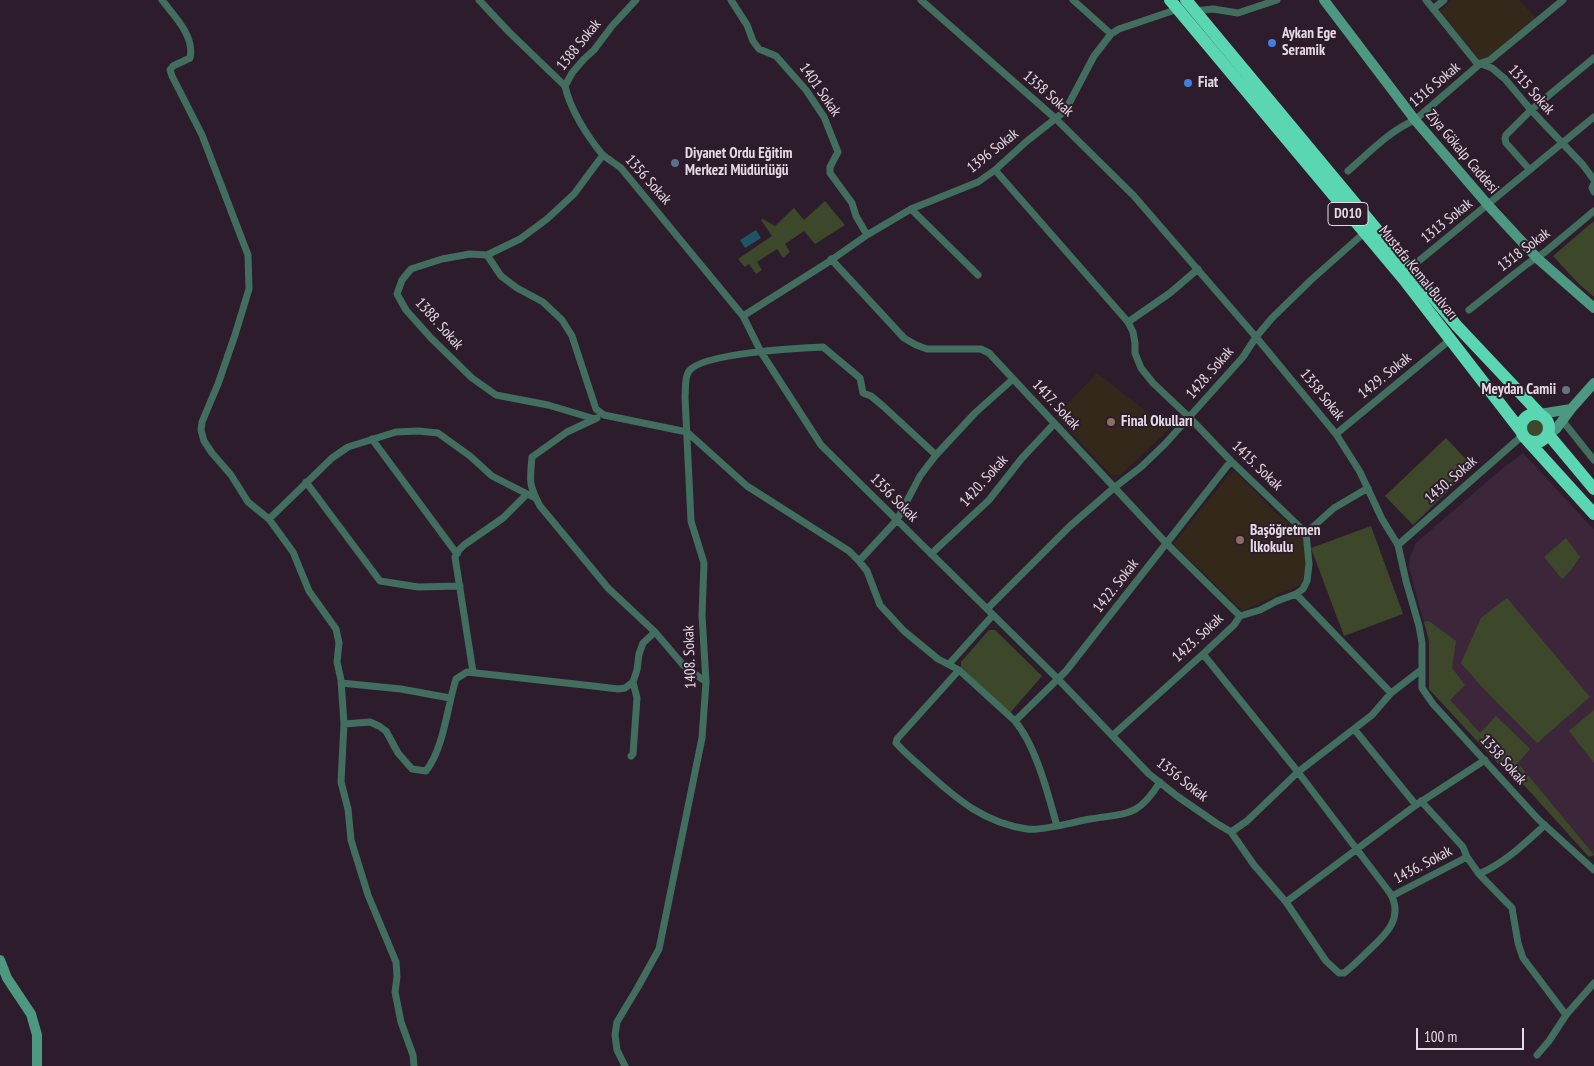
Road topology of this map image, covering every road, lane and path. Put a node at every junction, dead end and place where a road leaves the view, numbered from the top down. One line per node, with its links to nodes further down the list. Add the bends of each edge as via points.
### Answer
1 (162, 0): 71 (street, via 190,42 190,58 170,70 202,135 248,255 249,289 201,430 204,441 231,474 248,502)
2 (480, 0): 18 (street, 1356 Sokak)
3 (636, 0): 18 (street, 1388 Sokak, via 584,59)
4 (731, 0): 33 (street, 1401 Sokak, via 753,41 788,68 824,116 838,152 830,173 852,203)
5 (920, 0): 21 (street, 1358 Sokak)
6 (1073, 0): 15 (street)
7 (1276, 0): 14 (street, via 1238,13 1213,9)
8 (1324, 0): 22 (street, Ziya Gökalp Caddesi)
9 (1426, 0): 13 (street, 1315 Sokak)
10 (1444, 0): 13 (street)
11 (1563, 0): 17 (street, 1316 Sokak, via 1490,60)
12 (1178, 3): 14 (highway, Mustafa Kemal Bulvarı / D010); 15 (street, 1396 Sokak); 32 (highway, Mustafa Kemal Bulvarı / D010)
13 (1434, 9): 17 (street, 1315 Sokak, via 1476,62)
14 (1194, 11): 38 (highway, Mustafa Kemal Bulvarı / D010)
15 (1111, 34): 21 (street, 1396 Sokak, via 1094,56 1065,111)
16 (1594, 58): 19 (street)
17 (1481, 63): 19 (street, 1315 Sokak, via 1505,78); 22 (street, 1316 Sokak)
18 (565, 86): 24 (street, 1356 Sokak, via 575,113)
19 (1531, 110): 23 (street, 1315 Sokak); 26 (street, via 1505,138)
20 (1594, 117): 23 (street, 1313 Sokak)
21 (1056, 119): 25 (street, 1396 Sokak); 37 (street, 1358 Sokak, via 1134,196)
22 (1415, 120): 27 (street, 1316 Sokak, via 1391,134); 29 (street, Ziya Gökalp Caddesi)
23 (1562, 144): 26 (street, 1313 Sokak); 28 (street, 1315 Sokak)
24 (603, 155): 34 (street, 1388. Sokak, via 574,194 547,219 520,239); 42 (street, 1356 Sokak, via 621,168)
25 (995, 170): 30 (street, 1396 Sokak, via 967,188); 43 (street)
26 (1530, 170): 29 (street, 1313 Sokak)
27 (1348, 172)
28 (1594, 185)
29 (1488, 205): 35 (street, Ziya Gökalp Caddesi); 38 (street, 1313 Sokak)
30 (911, 209): 33 (street, 1396 Sokak); 39 (street)
31 (1594, 211): 35 (street, 1318 Sokak)
32 (1364, 233): 44 (street, 1428. Sokak, via 1304,286); 45 (highway, Mustafa Kemal Bulvarı / D010)
33 (867, 235): 36 (street, 1396 Sokak)
34 (487, 255): 51 (street, via 501,276 543,302 562,320 572,336 596,409); 53 (street, 1388. Sokak, via 470,254 411,269 397,294 406,310 431,338 472,378 496,395 548,405)
35 (1537, 258): 40 (street, Ziya Gökalp Caddesi); 41 (street, 1318 Sokak)
36 (831, 259): 42 (street, 1396 Sokak); 47 (street, 1417. Sokak, via 904,338 928,349 981,349 989,353)
37 (1198, 269): 43 (street); 44 (street, 1358 Sokak)
38 (1410, 269): 50 (highway, Mustafa Kemal Bulvarı / D010, via 1457,326)
39 (978, 275)
40 (1594, 308)
41 (1469, 310)
42 (743, 316): 46 (street, 1356 Sokak)
43 (1128, 322): 52 (street, 1415. Sokak, via 1141,368)
44 (1256, 337): 52 (street, 1428. Sokak, via 1243,357); 57 (street, 1358 Sokak)
45 (1451, 339): 57 (street, 1429. Sokak); 59 (highway, Mustafa Kemal Bulvarı / D010)
46 (761, 352): 56 (street, 1408. Sokak, via 718,358 690,370 685,397); 61 (street, 1408. Sokak, via 824,347 860,378 863,393 883,406); 72 (street, 1356 Sokak, via 821,445)
47 (1013, 380): 55 (street, 1417. Sokak); 61 (street, via 975,413)
48 (1594, 383): 49 (street)
49 (1571, 409): 50 (street); 54 (street)
50 (1540, 414): 58 (highway, via 1548,421); 59 (highway, via 1524,418)
51 (604, 415): 53 (street); 56 (street)
52 (1190, 418): 63 (street, 1415. Sokak); 65 (street, 1428. Sokak, via 1141,467)
53 (595, 419): 69 (street, via 567,432 532,457 530,482)
54 (1562, 420): 58 (street); 62 (street)
55 (1054, 424): 65 (street, 1417. Sokak); 77 (street, 1420. Sokak, via 989,500)
56 (687, 432): 78 (street, via 747,486 849,551); 91 (street, 1408. Sokak, via 691,521 704,562 702,615)
57 (1336, 434): 66 (street, 1358 Sokak)
58 (1548, 434): 59 (highway, via 1539,442); 67 (highway)
59 (1523, 435): 70 (highway, D010); 75 (street, 1430. Sokak)
60 (372, 439): 64 (street, via 348,446); 68 (street, via 396,432 438,433 492,476); 76 (street)
61 (936, 456): 72 (street, via 920,476)
62 (1594, 460)
63 (1230, 461): 73 (street, 1415. Sokak); 74 (street, 1422. Sokak)
64 (306, 482): 71 (street); 79 (street, via 380,581 418,587)
65 (1115, 487): 74 (street, 1417. Sokak); 81 (street, 1428. Sokak, via 1070,526)
66 (1368, 488): 73 (street, via 1334,508); 75 (street, 1358 Sokak)
67 (1594, 489)
68 (527, 494): 69 (street); 76 (street, via 503,518 464,544)
69 (536, 498): 83 (street, via 608,588)
70 (1594, 514)
71 (269, 519): 92 (street, via 294,552 309,591 336,630)
72 (897, 520): 77 (street, 1356 Sokak); 78 (street)
73 (1306, 533): 80 (street, via 1307,581)
74 (1167, 544): 82 (street, 1417. Sokak); 89 (street, 1422. Sokak, via 1066,671)
75 (1398, 545): 87 (street, 1358 Sokak, via 1419,626)
76 (457, 554): 79 (street)
77 (931, 554): 81 (street, 1356 Sokak)
78 (859, 561): 85 (street, via 867,571 880,606 904,631)
79 (460, 586): 88 (street)
80 (1296, 594): 82 (street, 1423. Sokak); 93 (street)
81 (990, 612): 85 (street, 1428. Sokak); 89 (street, 1356 Sokak)
82 (1240, 616): 84 (street, 1423. Sokak)
83 (655, 632): 90 (street, via 643,643); 91 (street, via 684,666)
84 (1203, 654): 98 (street, 1423. Sokak); 101 (street)
85 (949, 664): 86 (street)
86 (959, 670): 95 (street); 105 (street, via 896,743 970,809 1000,822 1028,829)
87 (1421, 670): 93 (street); 100 (street, 1358 Sokak, via 1422,688)
88 (472, 672): 90 (street, via 618,689); 94 (street, via 456,679)
89 (1057, 678): 95 (street, 1422. Sokak); 98 (street, 1356 Sokak)
90 (633, 682): 99 (street, via 637,698)
91 (706, 682): 119 (street, 1408. Sokak, via 702,738 658,949 616,1022 617,1050)
92 (341, 684): 94 (street, via 401,689); 96 (street)
93 (1391, 693): 97 (street, via 1372,715)
94 (450, 698): 96 (street, via 440,739 426,771 412,769 398,753 386,731 379,726 370,722)
95 (1015, 721): 105 (street, via 1029,743)
96 (344, 724): 118 (street, via 341,782 348,809 350,840 396,962 395,992)
97 (1354, 729): 101 (street); 103 (street, 1436. Sokak)
98 (1113, 735): 102 (street, 1356 Sokak)
99 (631, 756)
100 (1485, 760): 103 (street); 104 (street, 1358 Sokak)
101 (1298, 772): 106 (street); 107 (street)
102 (1160, 782): 105 (street, via 1143,805 1131,813); 106 (street, 1356 Sokak)
103 (1419, 803): 107 (street); 108 (street, 1436. Sokak, via 1463,847)
104 (1545, 825): 109 (street, 1358 Sokak); 110 (street, via 1502,862)
105 (1057, 826)
106 (1231, 832): 112 (street, 1356 Sokak)
107 (1357, 848): 111 (street); 112 (street)
108 (1467, 857): 110 (street, 1436. Sokak); 111 (street, 1436. Sokak)
109 (1594, 869)
110 (1479, 874): 115 (street, 1436. Sokak, via 1512,908 1523,958)
111 (1392, 896): 112 (street, 1356 Sokak, via 1395,913 1388,932 1344,974 1326,961)
112 (1286, 902)
113 (0, 960): 117 (street, via 6,978 31,1014 37,1035)
114 (1594, 983): 115 (street)
115 (1566, 1015): 116 (street, via 1549,1042)
116 (1536, 1055)
117 (37, 1066)
118 (414, 1066)
119 (624, 1066)

